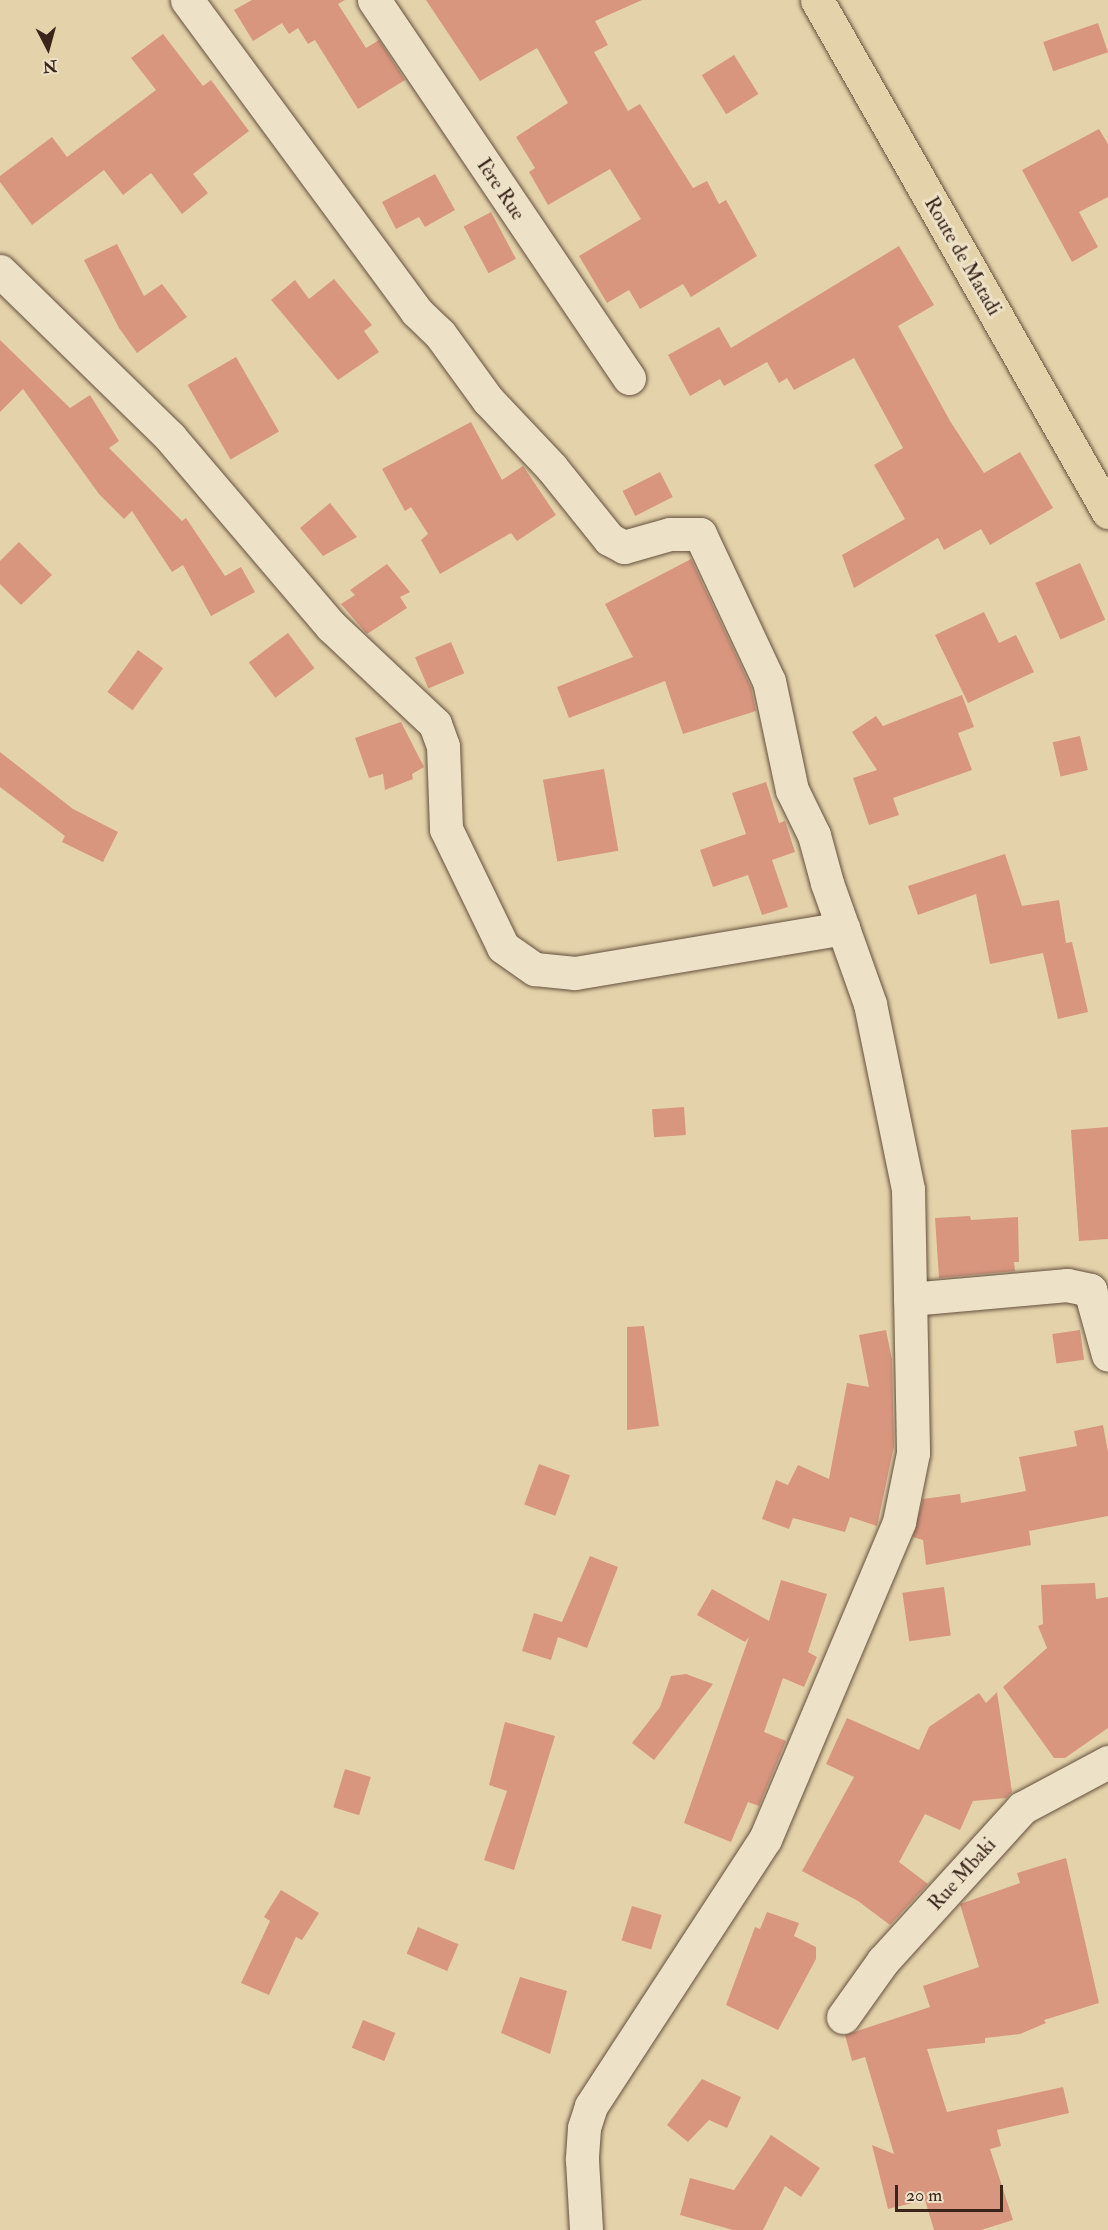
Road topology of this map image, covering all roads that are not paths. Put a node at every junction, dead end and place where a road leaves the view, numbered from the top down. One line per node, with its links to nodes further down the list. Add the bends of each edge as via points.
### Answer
1 (187, 0): 7 (street, via 416,311 440,334 488,400 552,468 609,540 624,547 679,533 700,534 769,681 792,790 814,835)
2 (374, 0): 5 (street, Ière Rue)
3 (817, 0): 6 (highway, Route de Matadi)
4 (0, 271): 7 (street, via 170,437 331,626 435,724 443,746 446,829 503,947 536,969 575,973)
5 (629, 378)
6 (1108, 512)
7 (843, 928): 8 (street, via 870,1004 908,1189)
8 (910, 1299): 9 (street, via 1068,1285 1090,1290); 12 (street, via 913,1453 899,1522 765,1839 591,2106 582,2160)
9 (1108, 1355)
10 (1108, 1762): 11 (street, Rue Mbaki, via 1022,1808 884,1961)
11 (843, 2017)
12 (586, 2230)

